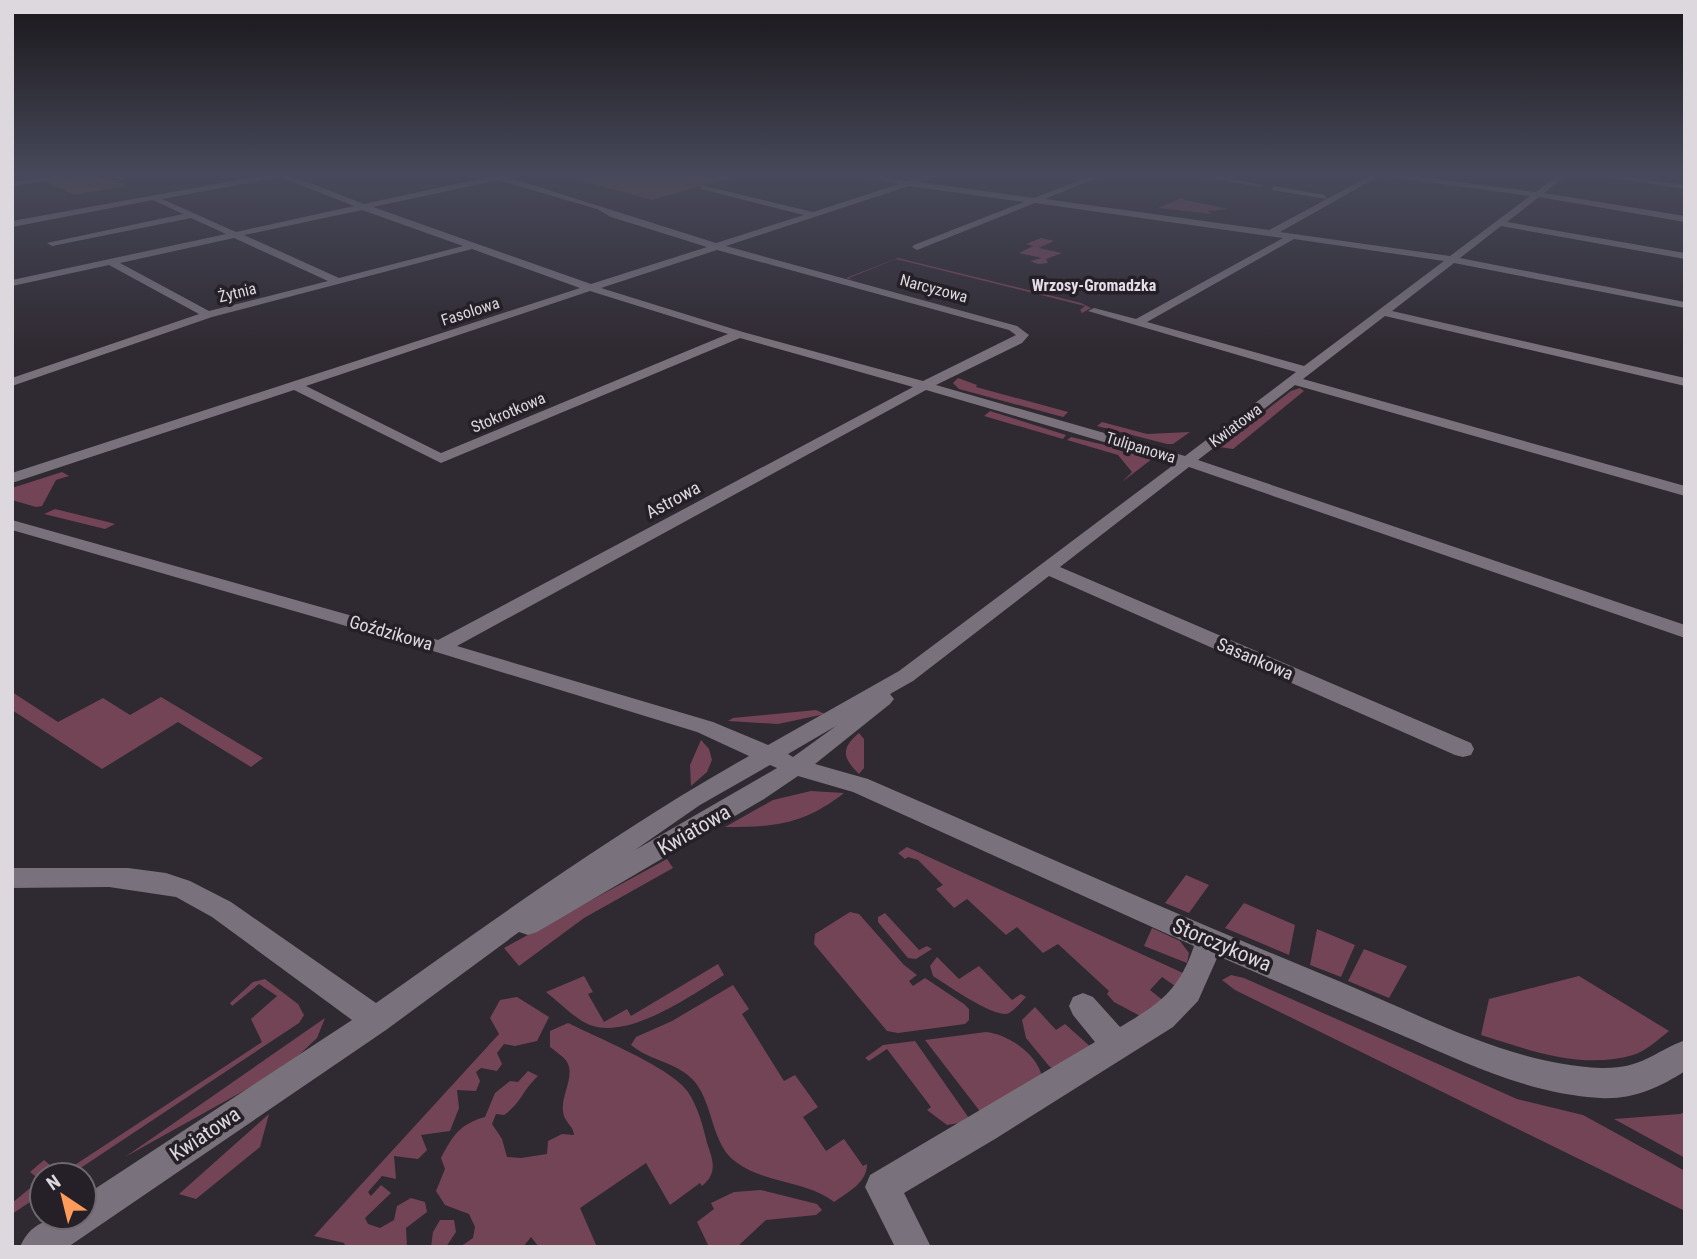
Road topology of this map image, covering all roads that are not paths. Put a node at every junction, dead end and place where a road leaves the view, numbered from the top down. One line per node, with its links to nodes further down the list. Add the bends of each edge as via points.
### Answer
1 (104, 233): 13 (street)
2 (233, 233): 11 (street)
3 (242, 233): 11 (street)
4 (436, 233): 14 (street, Tulipanowa)
5 (672, 233): 15 (street, Narcyzowa)
6 (756, 233): 15 (street, Fasolowa)
7 (953, 233): 16 (street)
8 (1270, 233): 12 (street)
9 (1486, 233): 18 (street, Kwiatowa)
10 (1554, 233): 17 (street)
11 (236, 234): 19 (street); 20 (street)
12 (1293, 236): 18 (street); 27 (street)
13 (52, 243)
14 (473, 246): 20 (street, Żytnia); 22 (street, Tulipanowa)
15 (716, 246): 22 (street, Fasolowa); 33 (street, Narcyzowa, via 1023,333 1018,340)
16 (916, 247)
17 (1685, 256)
18 (1450, 259): 23 (street); 25 (street, Kwiatowa)
19 (111, 262): 21 (street); 26 (street)
20 (340, 282): 26 (street, Żytnia)
21 (12, 283)
22 (589, 288): 28 (street, Tulipanowa); 32 (street, Fasolowa)
23 (1685, 305)
24 (1094, 311): 27 (street)
25 (1383, 312): 29 (street, Kwiatowa); 31 (street)
26 (208, 315): 30 (street, Żytnia)
27 (1138, 323): 29 (street)
28 (739, 334): 32 (street, Stokrotkowa, via 441,459); 33 (street, Tulipanowa)
29 (1300, 376): 34 (street, Kwiatowa); 36 (street)
30 (14, 380)
31 (1685, 382)
32 (295, 385): 35 (street, Fasolowa)
33 (924, 386): 34 (street, Tulipanowa); 40 (street, Astrowa)
34 (1187, 461): 38 (street, Kwiatowa); 39 (street, Tulipanowa)
35 (12, 478)
36 (1685, 491)
37 (12, 525): 40 (street, Goździkowa)
38 (1047, 568): 41 (street, Kwiatowa); 42 (street, Sasankowa)
39 (1685, 632)
40 (440, 647): 43 (street, Goździkowa, via 705,727)
41 (906, 676): 43 (street, Kwiatowa); 44 (street, Kwiatowa)
42 (1463, 749)
43 (765, 754): 44 (street, Storczykowa); 47 (street, Kwiatowa, via 634,837)
44 (796, 768): 46 (street, Storczykowa, via 860,785); 47 (street, Kwiatowa)
45 (12, 878): 49 (street, via 107,877 188,891 219,907)
46 (1209, 940): 50 (street, via 1194,987 1180,1004); 51 (street, Storczykowa, via 1503,1064 1560,1078 1630,1081 1652,1075)
47 (465, 957): 49 (street, Kwiatowa)
48 (1083, 1006): 50 (street)
49 (376, 1020): 52 (street, Kwiatowa)
50 (1118, 1046): 55 (street, via 882,1187)
51 (1685, 1054)
52 (98, 1206)
53 (61, 1231): 54 (street, Kwiatowa)
54 (37, 1247)
55 (914, 1247)

